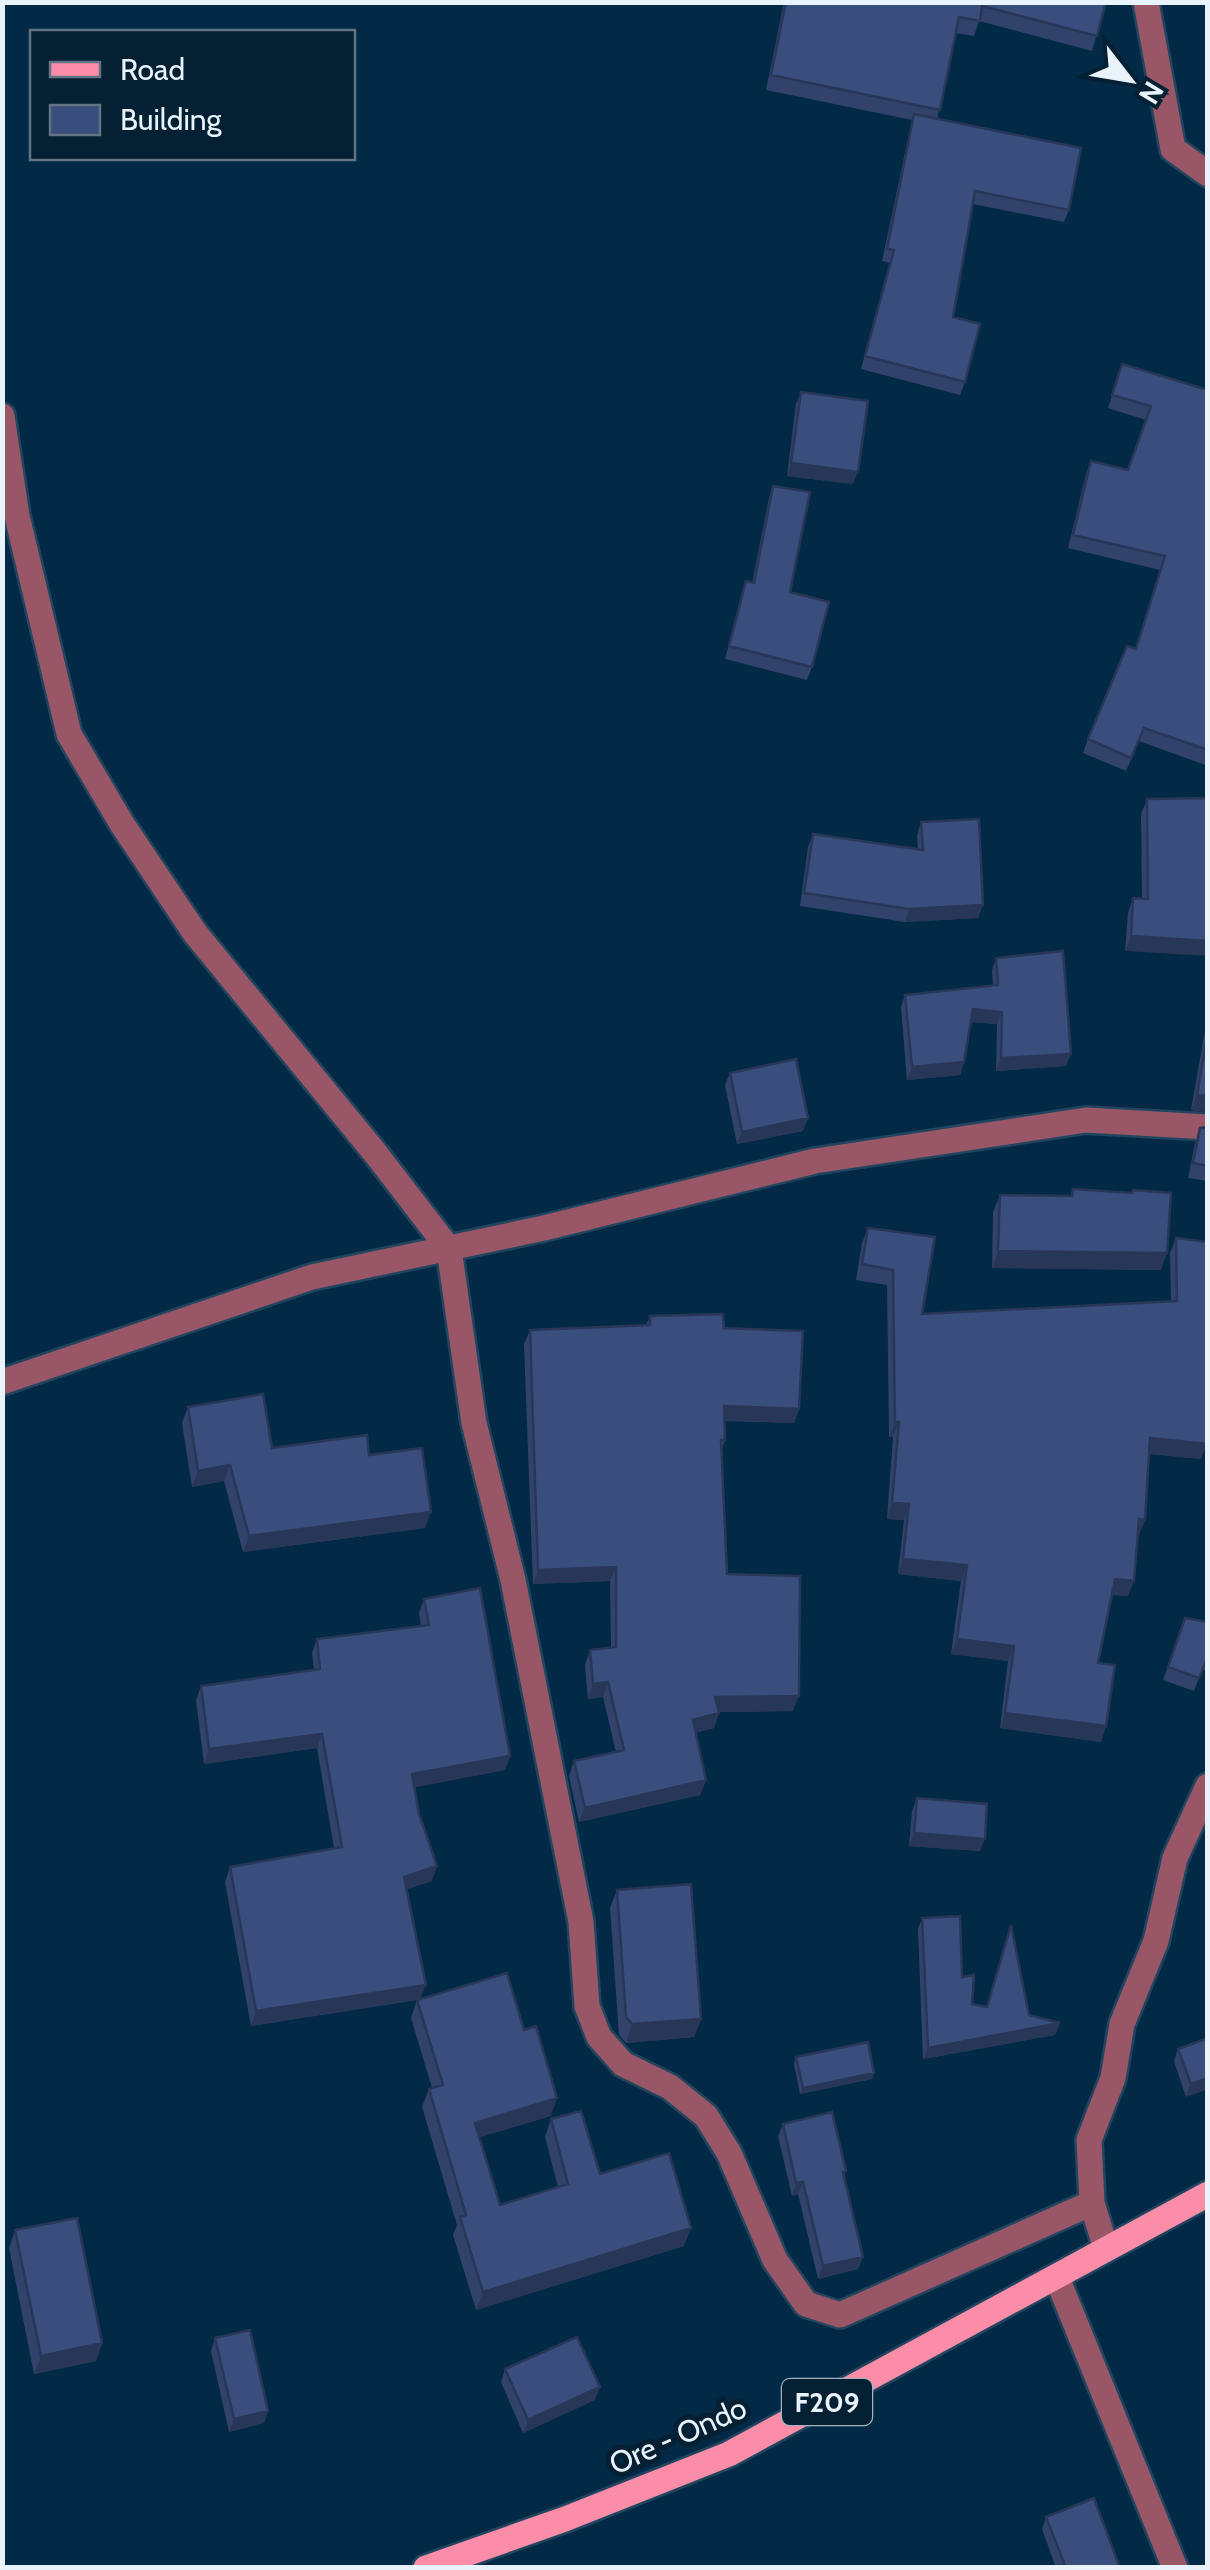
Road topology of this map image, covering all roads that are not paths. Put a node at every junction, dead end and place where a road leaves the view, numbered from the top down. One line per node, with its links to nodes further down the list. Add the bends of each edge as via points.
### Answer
1 (1146, 2): 2 (street, via 1173,150)
2 (1208, 174)
3 (2, 416): 5 (street, via 68,734 195,932)
4 (1208, 1127): 5 (street, via 1086,1120 815,1161)
5 (449, 1249): 6 (street, via 312,1277); 9 (street, via 474,1423 513,1580 581,1922 587,2006 599,2037 624,2064 670,2087 706,2116 775,2260 806,2304 840,2315)
6 (2, 1382)
7 (1208, 1786): 9 (street, via 1175,1858 1156,1940 1122,2024 1112,2078 1089,2140)
8 (1208, 2194): 10 (main road, Ore - Ondo / F209)
9 (1092, 2203): 10 (street)
10 (1106, 2249): 11 (main road, Ore - Ondo / F209)
11 (1057, 2278): 12 (main road, Ore - Ondo / F209, via 729,2454); 13 (street)
12 (426, 2568)
13 (1175, 2568)

